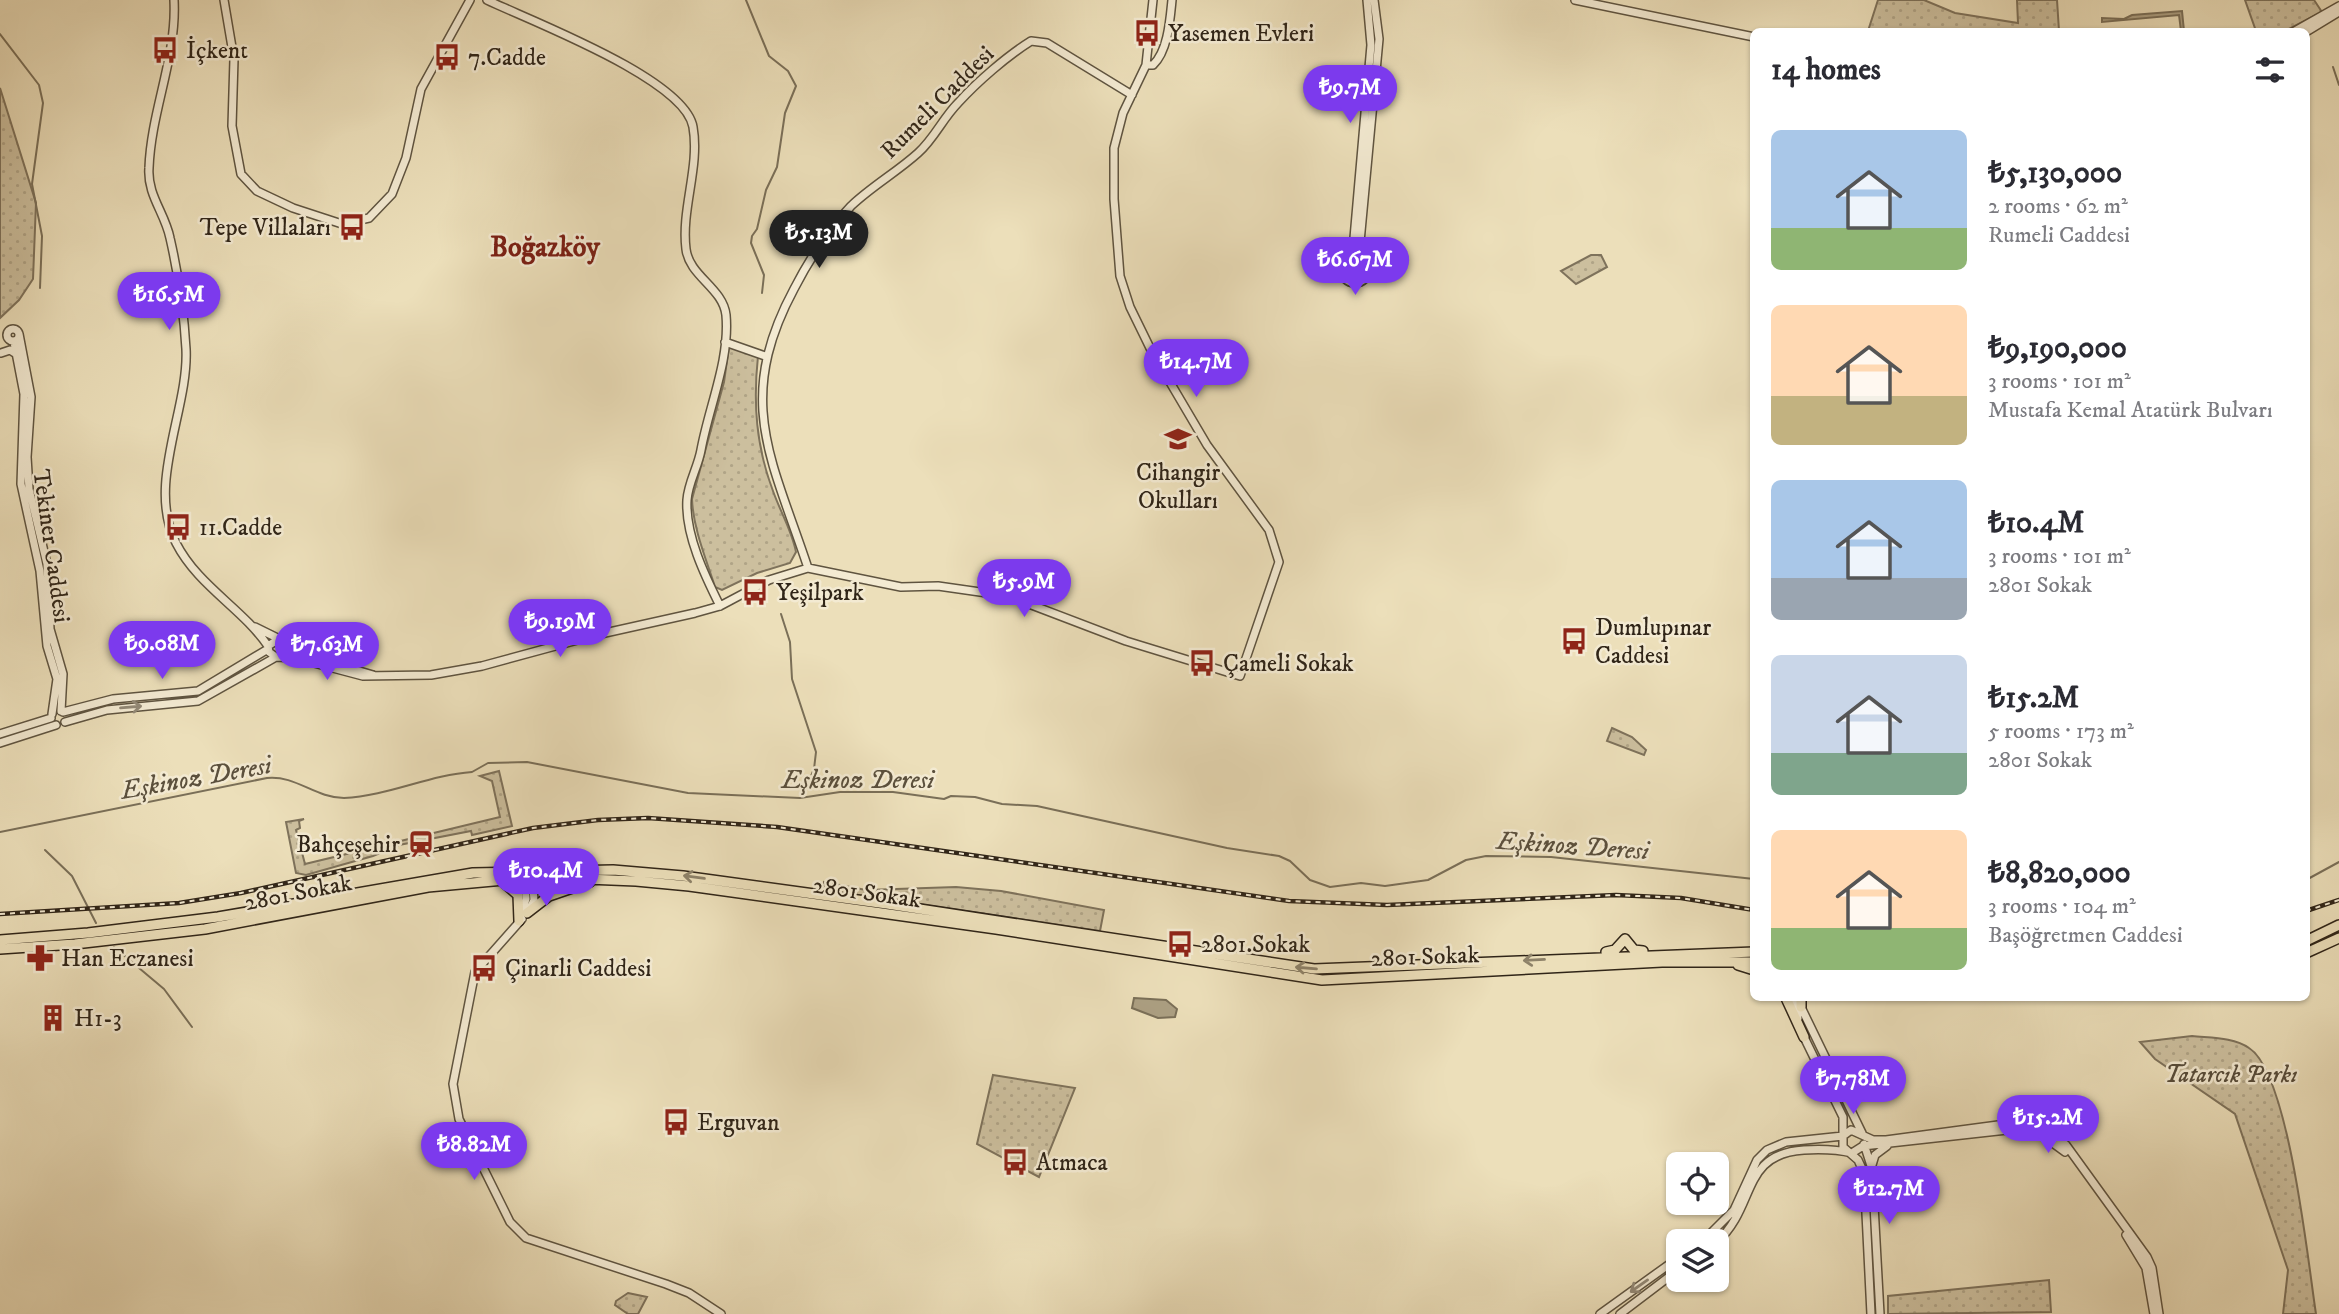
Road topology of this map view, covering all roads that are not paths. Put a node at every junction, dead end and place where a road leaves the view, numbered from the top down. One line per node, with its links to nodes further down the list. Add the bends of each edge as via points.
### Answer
1 (174, 0): 28 (street, via 175,24 149,167 153,200 170,236 186,351 169,458 168,507 175,542 188,561)
2 (224, 0): 3 (street, via 234,59 232,126 241,174 257,191 304,213 342,223 369,218 388,200 406,158 421,89)
3 (470, 0)
4 (487, 0): 21 (street, via 637,71 690,113 694,129 686,251 723,302)
5 (1153, 0): 16 (street)
6 (1172, 0): 16 (street, via 1167,35 1157,60)
7 (1367, 0): 18 (street, via 1371,45)
8 (1374, 0): 19 (street, via 1379,39 1360,242)
9 (1576, 0): 10 (street)
10 (1586, 1): 15 (street)
11 (2339, 6): 13 (street)
12 (2339, 12): 14 (street)
13 (2301, 28)
14 (2310, 30)
15 (1750, 36)
16 (1146, 65): 17 (street)
17 (1132, 95): 25 (street, Rumeli Caddesi, via 1047,43 1031,41 958,102 920,152 836,222 809,259 782,310); 26 (street, via 1116,135 1113,175 1117,257 1124,292 1151,350 1207,446 1269,530 1279,562 1240,676 1126,641 1008,596 938,586 901,587)
18 (1349, 256): 19 (street); 19 (street, via 1342,262 1341,272 1355,283 1369,272)
19 (1363, 257)
20 (10, 339): 22 (street, Tekiner Caddesi); 23 (street, Tekiner Caddesi); 24 (street, Tekiner Caddesi); 33 (street, Tekiner Caddesi, via 19,334 31,397 28,480 47,564 50,629 62,674)
21 (725, 342): 25 (street); 27 (street, via 687,501 699,553)
22 (0, 344)
23 (1, 354): 24 (street, via 10,350)
24 (18, 355): 34 (street, Tekiner Caddesi, via 25,405 21,484 40,566 47,646 56,674)
25 (765, 356): 26 (street, Rumeli Caddesi, via 764,433)
26 (808, 568): 27 (street, via 769,580)
27 (720, 606): 32 (street, via 475,667 431,675)
28 (251, 625): 29 (street); 30 (street)
29 (281, 640): 30 (street); 31 (street, via 286,651); 32 (street, via 322,660)
30 (268, 648): 31 (street); 33 (street, via 198,691 114,699)
31 (277, 657): 32 (street); 34 (street, one-way to 31, via 117,708 198,701)
32 (375, 675)
33 (62, 711): 34 (street, Tekiner Caddesi); 34 (street)
34 (56, 720): 35 (street); 36 (street)
35 (0, 734)
36 (0, 743)
37 (528, 875): 38 (main road, 2801 Sokak); 39 (main road, 2801 Sokak); 40 (street, via 534,900); 41 (street); 43 (main road, 2801 Sokak, via 427,879 218,917); 52 (main road, 2801 Sokak, one-way to 37, via 1302,968 682,876 613,870)
38 (605, 879): 40 (main road, via 562,890); 53 (main road, 2801 Sokak, via 874,912 1322,980)
39 (497, 880): 41 (main road, via 516,890); 47 (main road, 2801 Sokak, via 428,887 205,929)
40 (527, 913): 41 (street)
41 (518, 923): 71 (street, via 475,972 453,1084 459,1119 510,1222 526,1238 666,1283)
42 (2339, 925): 45 (main road)
43 (99, 932): 46 (main road, 2801 Sokak); 47 (main road, via 75,939)
44 (2339, 937): 49 (main road)
45 (2310, 939)
46 (0, 940)
47 (75, 944): 48 (main road, 2801 Sokak)
48 (0, 949)
49 (2310, 951)
50 (1750, 952): 51 (main road)
51 (1687, 953): 52 (main road, via 1637,951 1625,939 1615,950); 53 (main road, 2801 Sokak)
52 (1577, 958): 53 (main road, 2801 Sokak)
53 (1627, 960): 54 (main road, 2801 Sokak)
54 (1730, 962): 55 (main road, 2801 Sokak); 56 (main road)
55 (1750, 962)
56 (1750, 969)
57 (1787, 1001): 60 (main road)
58 (1799, 1001): 60 (street)
59 (1799, 1001): 62 (street)
60 (1804, 1037): 61 (street, via 1843,1117)
61 (1843, 1136): 62 (street, via 1854,1130); 65 (street, via 1843,1147); 67 (street, via 1786,1142 1767,1150 1757,1160 1734,1210)
62 (1863, 1136): 63 (street); 76 (street, via 1886,1140 2013,1124 2038,1128 2058,1138 2147,1257)
63 (1863, 1146): 64 (street); 65 (street); 66 (street)
64 (1887, 1146): 66 (street, via 1875,1155); 76 (street, via 2015,1129 2052,1140 2078,1168 2142,1260)
65 (1849, 1152): 68 (street, via 1832,1148 1786,1151 1768,1159 1755,1177 1742,1211); 74 (street, via 1864,1173)
66 (1872, 1169): 75 (street)
67 (1715, 1229)
68 (1727, 1229)
69 (1666, 1267): 72 (street, one-way to 72)
70 (1666, 1279): 73 (street)
71 (721, 1314)
72 (1600, 1314)
73 (1619, 1314)
74 (1871, 1314)
75 (1880, 1314)
76 (2157, 1314)

